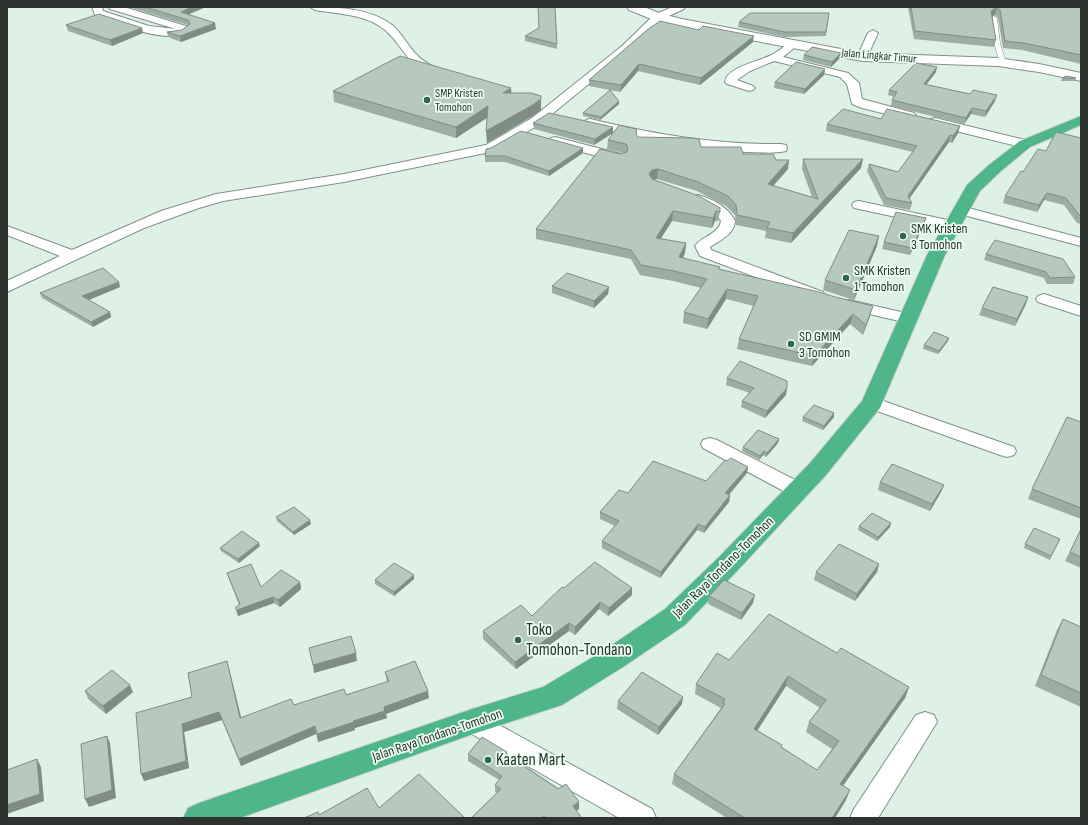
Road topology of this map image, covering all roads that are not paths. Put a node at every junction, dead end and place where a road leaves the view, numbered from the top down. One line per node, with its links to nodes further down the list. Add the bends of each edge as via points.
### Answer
1 (97, 7): 2 (street, via 99,13 159,32 174,34 185,29)
2 (114, 7)
3 (315, 7): 13 (street, via 364,16 382,23 421,66)
4 (633, 7): 6 (main road, Jalan Lingkar Timur)
5 (680, 7): 6 (street)
6 (658, 17): 9 (main road, Jalan Lingkar Timur); 18 (street, via 626,48 552,109)
7 (994, 18): 12 (lane)
8 (873, 33): 10 (street)
9 (794, 44): 10 (main road, Jalan Lingkar Timur); 11 (street)
10 (862, 56): 12 (main road, Jalan Lingkar Timur)
11 (774, 58): 15 (street, via 750,66 730,79 735,85); 19 (street, via 844,75 852,83 856,101 866,105)
12 (1003, 63): 14 (main road, Jalan Lingkar Timur)
13 (446, 76)
14 (1081, 77)
15 (749, 88)
16 (1081, 120): 19 (highway, Jalan Raya Tondano-Tomohon)
17 (581, 121): 20 (street, via 681,142 749,149)
18 (519, 131): 21 (street); 27 (street, via 490,148 338,179 206,201)
19 (1025, 144): 24 (highway, Jalan Raya Tondano-Tomohon, via 973,189)
20 (781, 148)
21 (620, 158)
22 (686, 195): 31 (street, via 719,209 728,221 722,232 702,246 705,253 839,303)
23 (859, 205): 24 (street)
24 (957, 218): 26 (street); 31 (highway, Jalan Raya Tondano-Tomohon, via 936,255)
25 (7, 230): 27 (street)
26 (1081, 242)
27 (72, 255): 28 (street)
28 (7, 287)
29 (1044, 299): 30 (street)
30 (1081, 311)
31 (908, 318): 32 (highway, Jalan Raya Tondano-Tomohon)
32 (872, 402): 34 (street); 35 (highway, Jalan Raya Tondano-Tomohon)
33 (710, 444): 35 (street)
34 (1007, 451)
35 (798, 490): 36 (highway, Jalan Raya Tondano-Tomohon, via 675,617 552,696)
36 (472, 722): 38 (highway, Jalan Raya Tondano-Tomohon); 39 (street)
37 (924, 722): 40 (street)
38 (199, 818)
39 (643, 818)
40 (863, 818)

